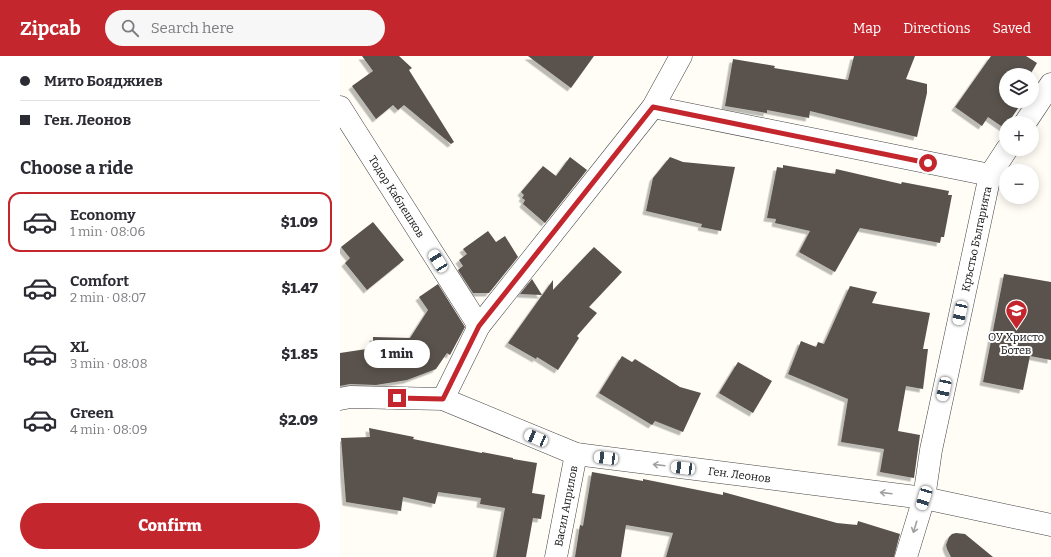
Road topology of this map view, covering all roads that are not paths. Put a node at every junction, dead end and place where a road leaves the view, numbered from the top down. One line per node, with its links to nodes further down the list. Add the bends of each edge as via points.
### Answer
1 (681, 56): 4 (street)
2 (1051, 84): 5 (street)
3 (340, 106): 8 (street, Тодор Каблешков)
4 (653, 107): 7 (street); 8 (street)
5 (1030, 116)
6 (1003, 156): 7 (street, Кръстьо Българията)
7 (990, 175): 12 (street, Кръстьо Българията, via 931,450)
8 (479, 326): 10 (street)
9 (340, 399): 10 (street, Ген. Леонов)
10 (443, 399): 11 (street, Ген. Леонов)
11 (576, 454): 12 (street, Ген. Леонов, one-way to 11); 14 (street, Васил Априлов)
12 (924, 498): 13 (street, Ген. Леонов); 15 (street, Кръстьо Българията, one-way to 15)
13 (1051, 525)
14 (556, 557)
15 (906, 557)

